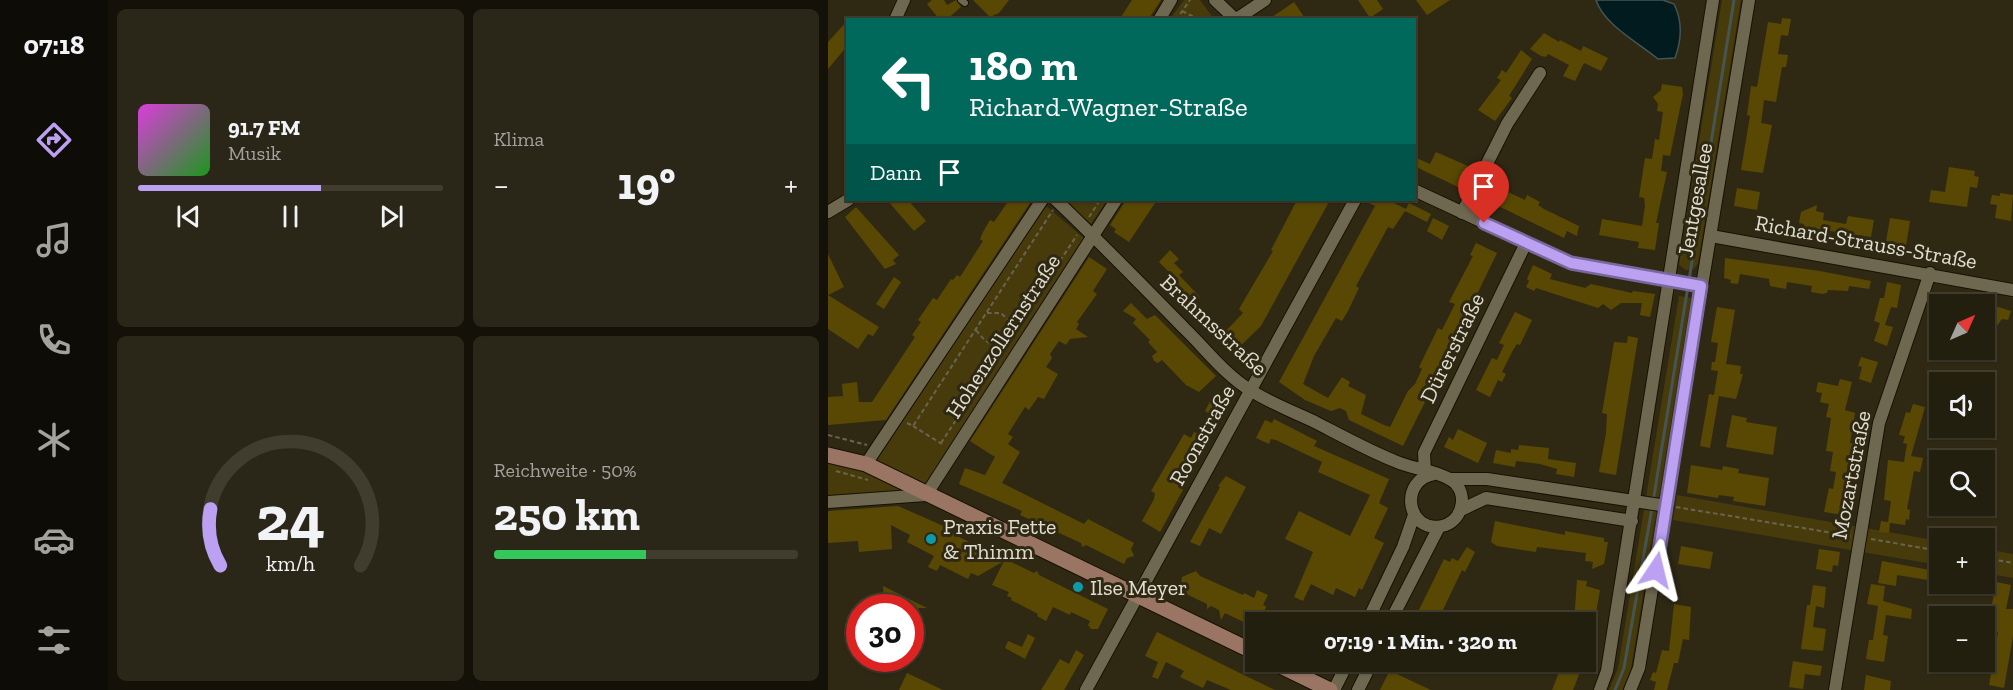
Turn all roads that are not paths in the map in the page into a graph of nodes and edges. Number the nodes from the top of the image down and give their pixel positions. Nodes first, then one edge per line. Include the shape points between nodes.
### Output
1 (904, 0) edge
2 (1172, 0) edge
3 (1215, 0) edge
4 (1265, 0) edge
5 (1713, 0) edge
6 (1749, 0) edge
7 (896, 18) edge
8 (1160, 18) edge
9 (1235, 18) edge
10 (1238, 18) edge
11 (1540, 73) dead end
12 (1416, 191) edge
13 (846, 201) edge
14 (1041, 201) edge
15 (1057, 201) edge
16 (1115, 201) edge
17 (1354, 201) edge
18 (828, 212) edge
19 (1462, 213) junction
20 (1093, 235) junction
21 (1711, 236) junction
22 (1526, 243) junction
23 (1930, 273) junction
24 (1668, 281) junction
25 (1701, 286) junction
26 (2013, 290) edge
27 (1250, 390) junction
28 (828, 455) edge
29 (866, 464) junction
30 (1430, 473) junction
31 (1452, 479) junction
32 (926, 495) junction
33 (1635, 500) junction
34 (828, 501) edge
35 (1667, 506) junction
36 (1461, 510) junction
37 (1414, 515) junction
38 (1632, 522) junction
39 (1440, 527) junction
40 (1138, 596) junction
41 (1372, 612) edge
42 (1395, 612) edge
43 (1245, 648) edge
44 (1293, 672) edge
45 (1342, 672) edge
46 (1367, 672) edge
47 (1086, 690) edge
48 (1332, 690) edge
49 (1358, 690) edge
50 (1600, 690) edge
51 (1630, 690) edge
52 (1835, 690) edge

1 - 7 street
2 - 8 street
3 - 9 street
4 - 10 street
5 - 24 street, Jentgesallee
6 - 21 street, Jentgesallee
11 - 19 street via 1507,124
12 - 19 street
13 - 18 street
14 - 29 street, Hohenzollernstraße
15 - 20 street, Brahmsstraße
16 - 20 street, Hohenzollernstraße
17 - 27 street, Roonstraße
19 - 22 street
20 - 27 street, Brahmsstraße
20 - 32 street, Hohenzollernstraße
21 - 23 street, Richard-Strauss-Straße
21 - 25 street, Jentgesallee
22 - 24 street via 1571,263
22 - 30 street, Dürerstraße via 1424,453
23 - 26 street, Richard-Strauss-Straße
23 - 52 street, Mozartstraße via 1879,423
24 - 25 street
24 - 33 street, Jentgesallee
25 - 35 street, Jentgesallee
27 - 30 street, Brahmsstraße via 1397,462
27 - 40 street, Roonstraße
28 - 29 street
29 - 32 street
30 - 31 street
30 - 37 street via 1413,488 1410,499
31 - 33 street
31 - 36 street via 1463,500
32 - 34 street
32 - 40 street
33 - 35 street
33 - 38 street, Jentgesallee
35 - 51 street, Jentgesallee via 1639,668
36 - 38 street via 1486,498
36 - 39 street via 1453,521
37 - 39 street via 1427,525
37 - 41 street
38 - 50 street, Jentgesallee via 1607,671
39 - 42 street
40 - 43 street
40 - 47 street, Roonstraße
44 - 48 street
45 - 48 street
46 - 49 street

